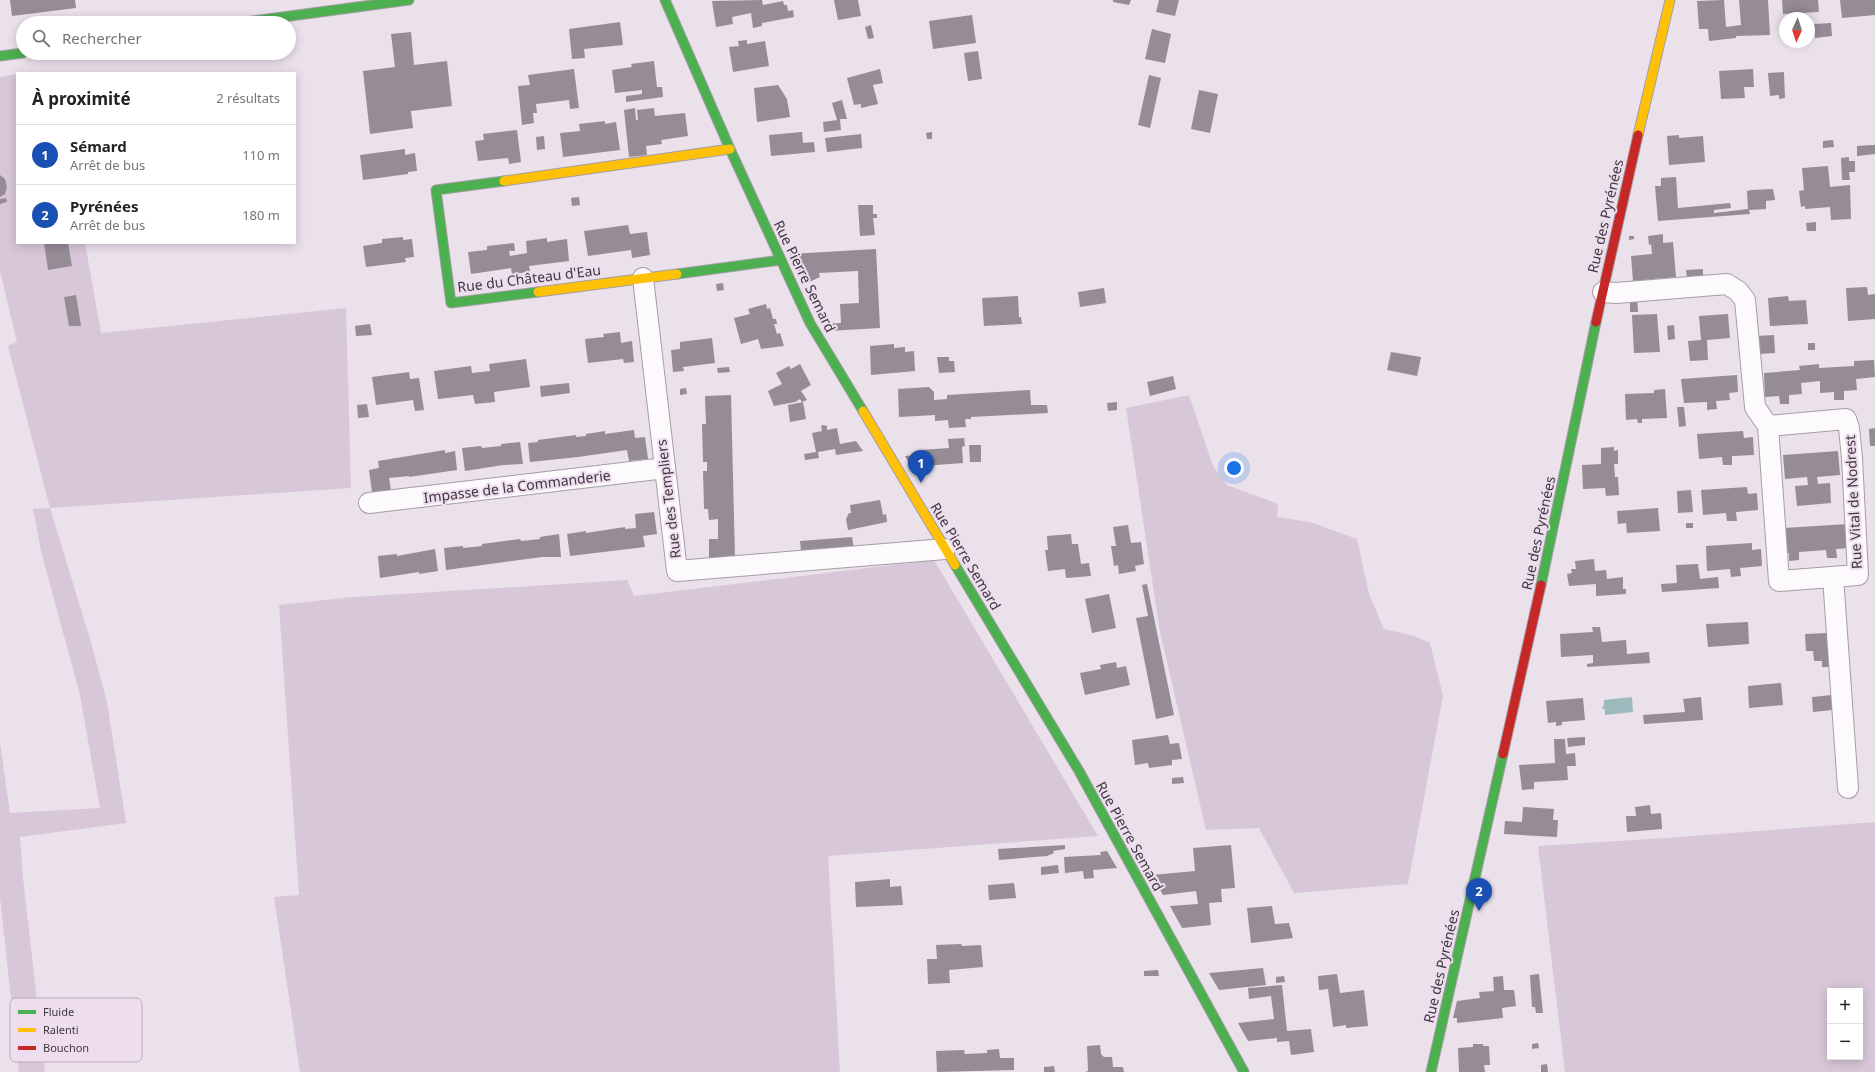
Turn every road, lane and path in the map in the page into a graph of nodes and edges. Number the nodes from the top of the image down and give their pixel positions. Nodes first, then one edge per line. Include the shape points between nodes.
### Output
1 (409, 0) edge
2 (665, 0) edge
3 (1670, 0) edge
4 (290, 16) edge
5 (16, 54) edge
6 (0, 56) edge
7 (730, 149) junction
8 (781, 260) junction
9 (643, 278) junction
10 (1603, 292) junction
11 (1768, 426) junction
12 (665, 468) junction
13 (369, 503) dead end
14 (945, 549) junction
15 (1833, 577) junction
16 (1848, 788) dead end
17 (1244, 1072) edge
18 (1431, 1072) edge

1 - 4 street
2 - 7 street, Rue Pierre Semard
3 - 10 street, Rue des Pyrénées
5 - 6 street
7 - 8 street, Rue Pierre Semard
7 - 9 street, Rue du Château d'Eau via 436,190 451,302
8 - 9 street, Rue du Château d'Eau
8 - 14 street, Rue Pierre Semard via 810,323
9 - 12 street, Rue des Templiers
10 - 11 street, Rue Vital de Nodrest via 1727,284 1738,291 1745,300 1755,407
10 - 18 street, Rue des Pyrénées via 1535,615
11 - 15 street, Rue Vital de Nodrest via 1780,581
11 - 15 street, Rue Vital de Nodrest via 1846,419 1852,458 1858,575
12 - 13 street, Impasse de la Commanderie
12 - 14 street, Rue des Templiers via 677,571
14 - 17 street, Rue Pierre Semard via 1078,771
15 - 16 street

